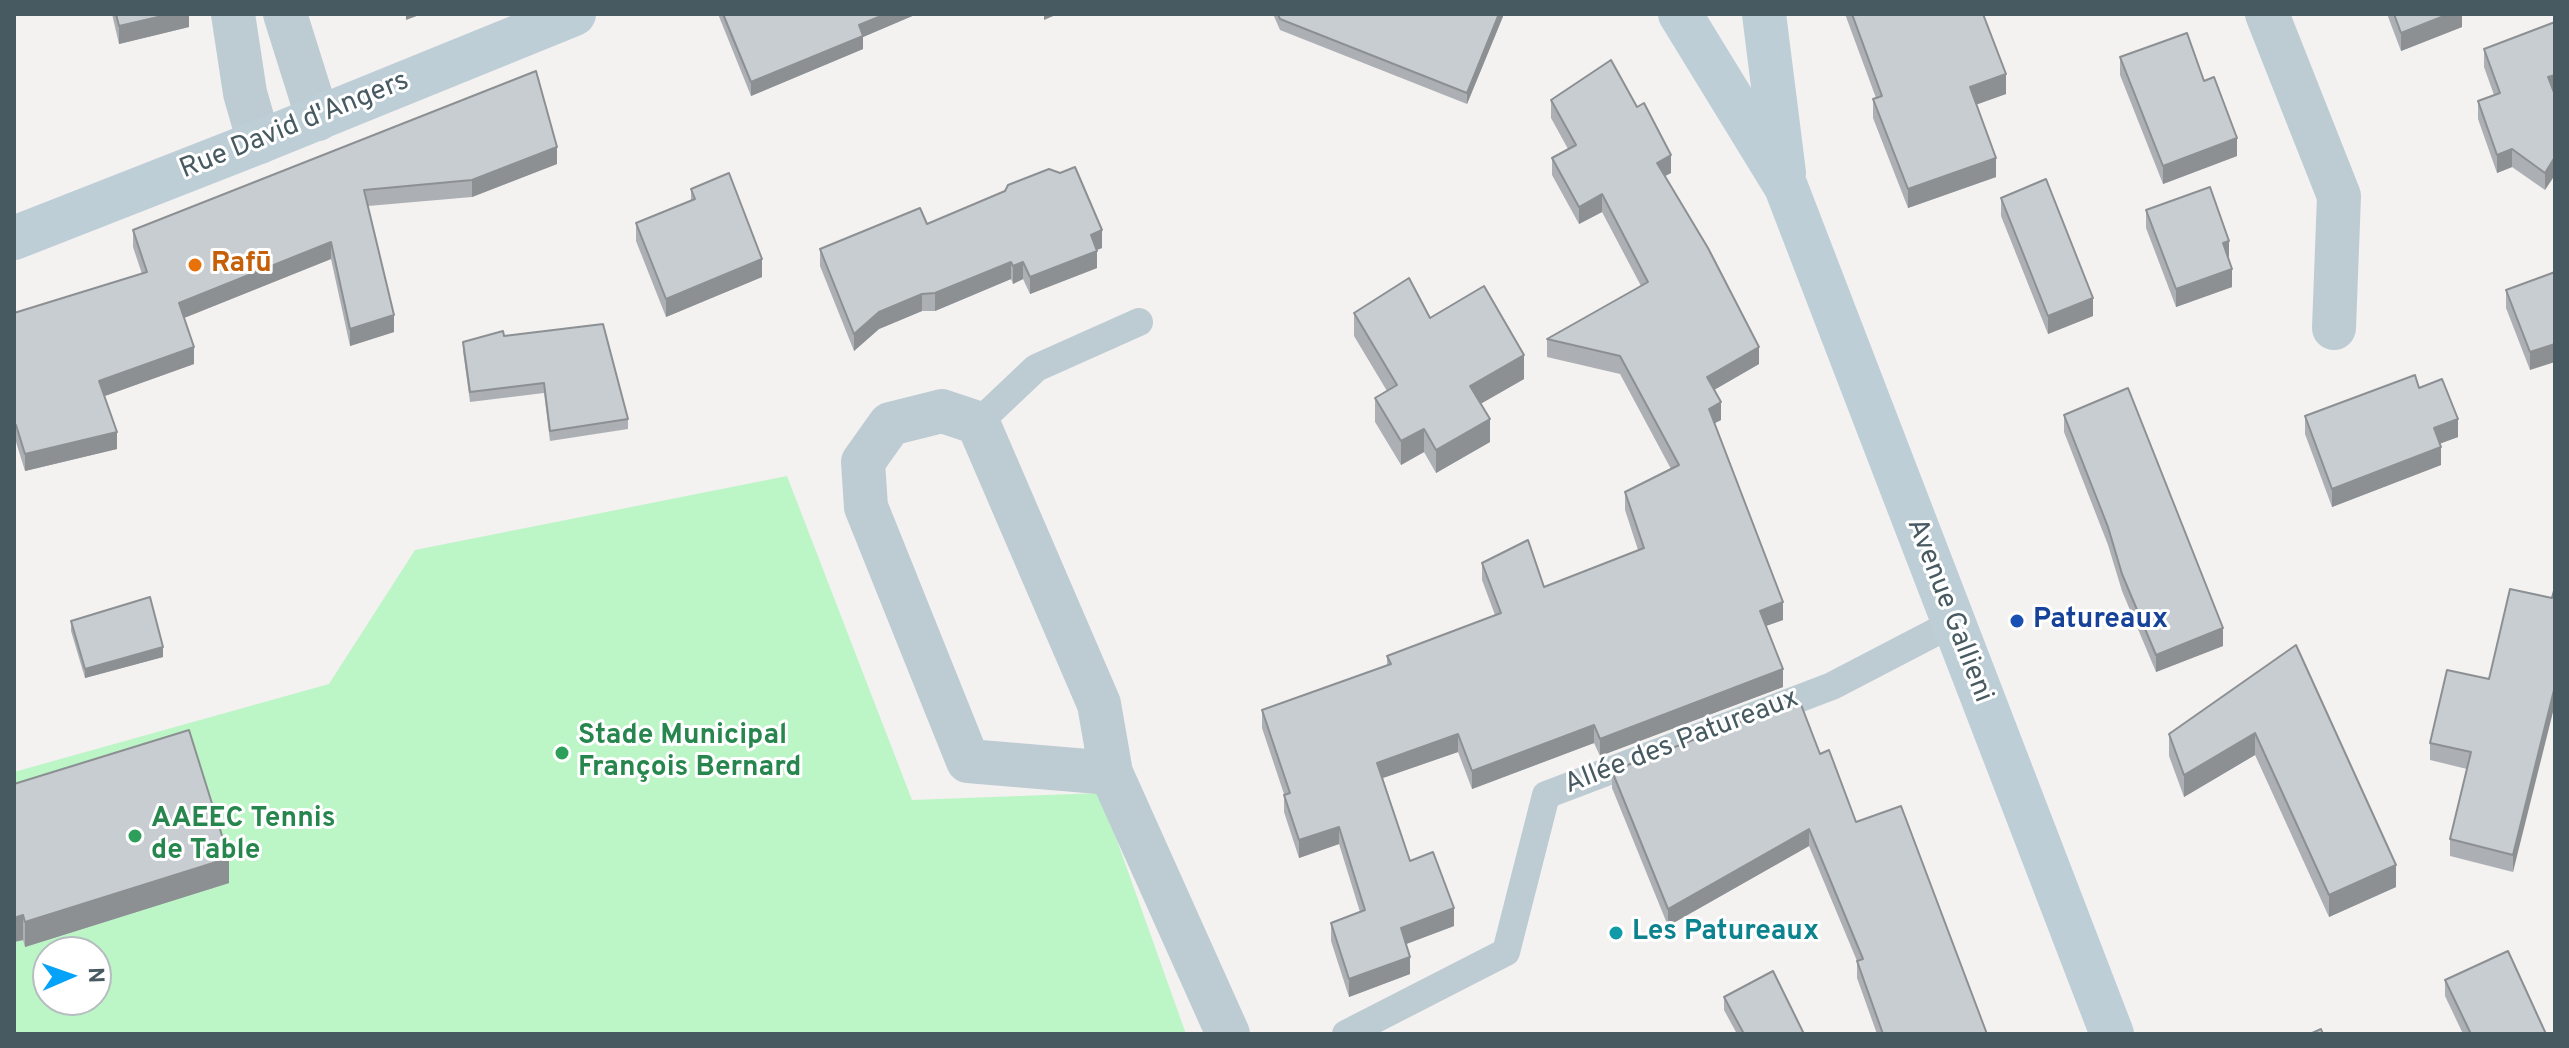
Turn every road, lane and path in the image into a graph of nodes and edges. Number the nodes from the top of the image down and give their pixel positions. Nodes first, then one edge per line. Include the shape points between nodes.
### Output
1 (233, 14) edge
2 (285, 14) edge
3 (574, 14) edge
4 (1680, 14) edge
5 (1764, 14) edge
6 (2267, 14) edge
7 (318, 119) junction
8 (259, 142) junction
9 (1786, 187) junction
10 (14, 238) edge
11 (1139, 322) dead end
12 (2334, 328) dead end
13 (978, 423) junction
14 (1953, 623) junction
15 (1111, 773) junction
16 (1228, 1034) edge
17 (1346, 1034) edge
18 (2112, 1034) edge

1 - 8 street
2 - 7 street
3 - 7 main road, Rue David d'Angers
4 - 9 main road, Avenue Gallieni
5 - 9 main road, Avenue Gallieni
6 - 12 street via 2339,196
7 - 8 main road, Rue David d'Angers
8 - 10 main road, Rue David d'Angers
9 - 14 main road, Avenue Gallieni
11 - 13 lane via 1036,368
13 - 15 street via 1099,704
13 - 15 street via 942,411 890,424 863,462 866,507 968,761
14 - 17 lane, Allée des Patureaux via 1832,686 1546,795 1506,952
14 - 18 main road, Avenue Gallieni
15 - 16 street

